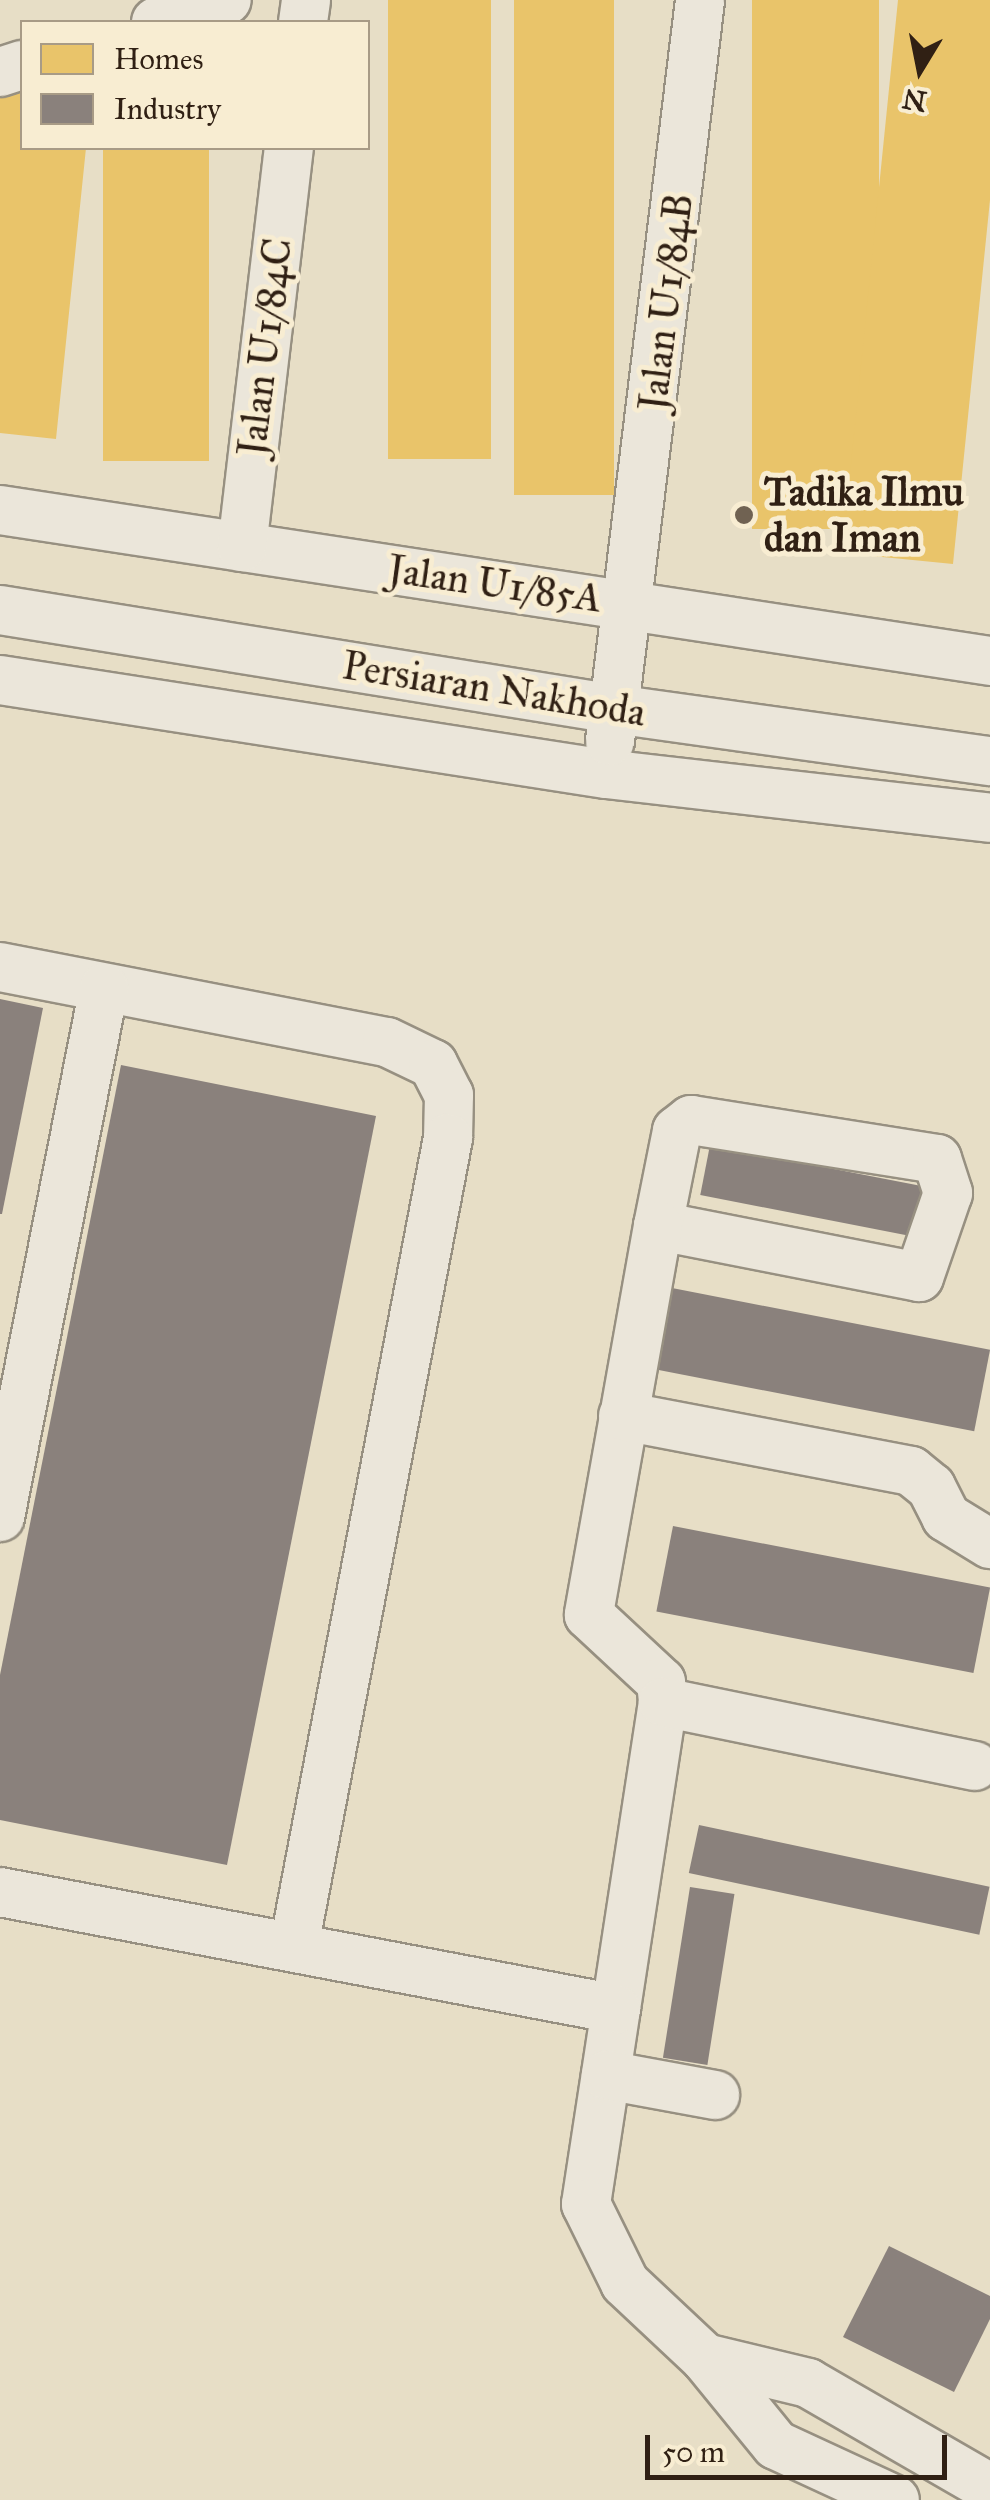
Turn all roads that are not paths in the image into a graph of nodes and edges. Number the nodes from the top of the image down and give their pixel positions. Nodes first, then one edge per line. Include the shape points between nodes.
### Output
1 (227, 0) edge
2 (700, 0) edge
3 (162, 20) edge
4 (288, 150) edge
5 (0, 510) edge
6 (242, 547) junction
7 (626, 602) junction
8 (0, 610) edge
9 (990, 661) edge
10 (0, 680) edge
11 (614, 710) junction
12 (990, 761) edge
13 (606, 774) junction
14 (990, 818) edge
15 (0, 967) edge
16 (104, 988) junction
17 (658, 1226) junction
18 (624, 1416) junction
19 (9, 1425) edge
20 (0, 1516) edge
21 (990, 1544) edge
22 (664, 1702) junction
23 (974, 1766) dead end
24 (0, 1892) edge
25 (294, 1946) junction
26 (616, 2009) junction
27 (606, 2076) junction
28 (715, 2095) dead end
29 (705, 2358) junction
30 (990, 2488) edge
31 (895, 2500) edge

1 - 3 street
2 - 7 street, Jalan U1/84B
4 - 6 street, Jalan U1/84C
5 - 6 street, Jalan U1/85A
6 - 7 street, Jalan U1/85A
7 - 9 street, Jalan U1/85A
7 - 11 street, Jalan U1/84B
8 - 11 street, Persiaran Nakhoda
10 - 13 street, Persiaran Nakhoda
11 - 12 street, Persiaran Nakhoda
11 - 13 street, Jalan U1/84B
13 - 14 street, Persiaran Nakhoda
15 - 16 street
16 - 19 street
16 - 25 street via 401,1047 433,1064 448,1095 448,1138
17 - 17 street via 677,1131 691,1120 937,1159 948,1193 920,1276
17 - 18 street
18 - 21 street via 910,1471 931,1487 946,1517 973,1540
18 - 22 street via 589,1615 661,1682
19 - 20 street
22 - 23 street
22 - 26 street
24 - 25 street
25 - 26 street
26 - 27 street
27 - 28 street
27 - 29 street via 586,2204 625,2282
29 - 30 street via 808,2383
29 - 31 street via 776,2445

